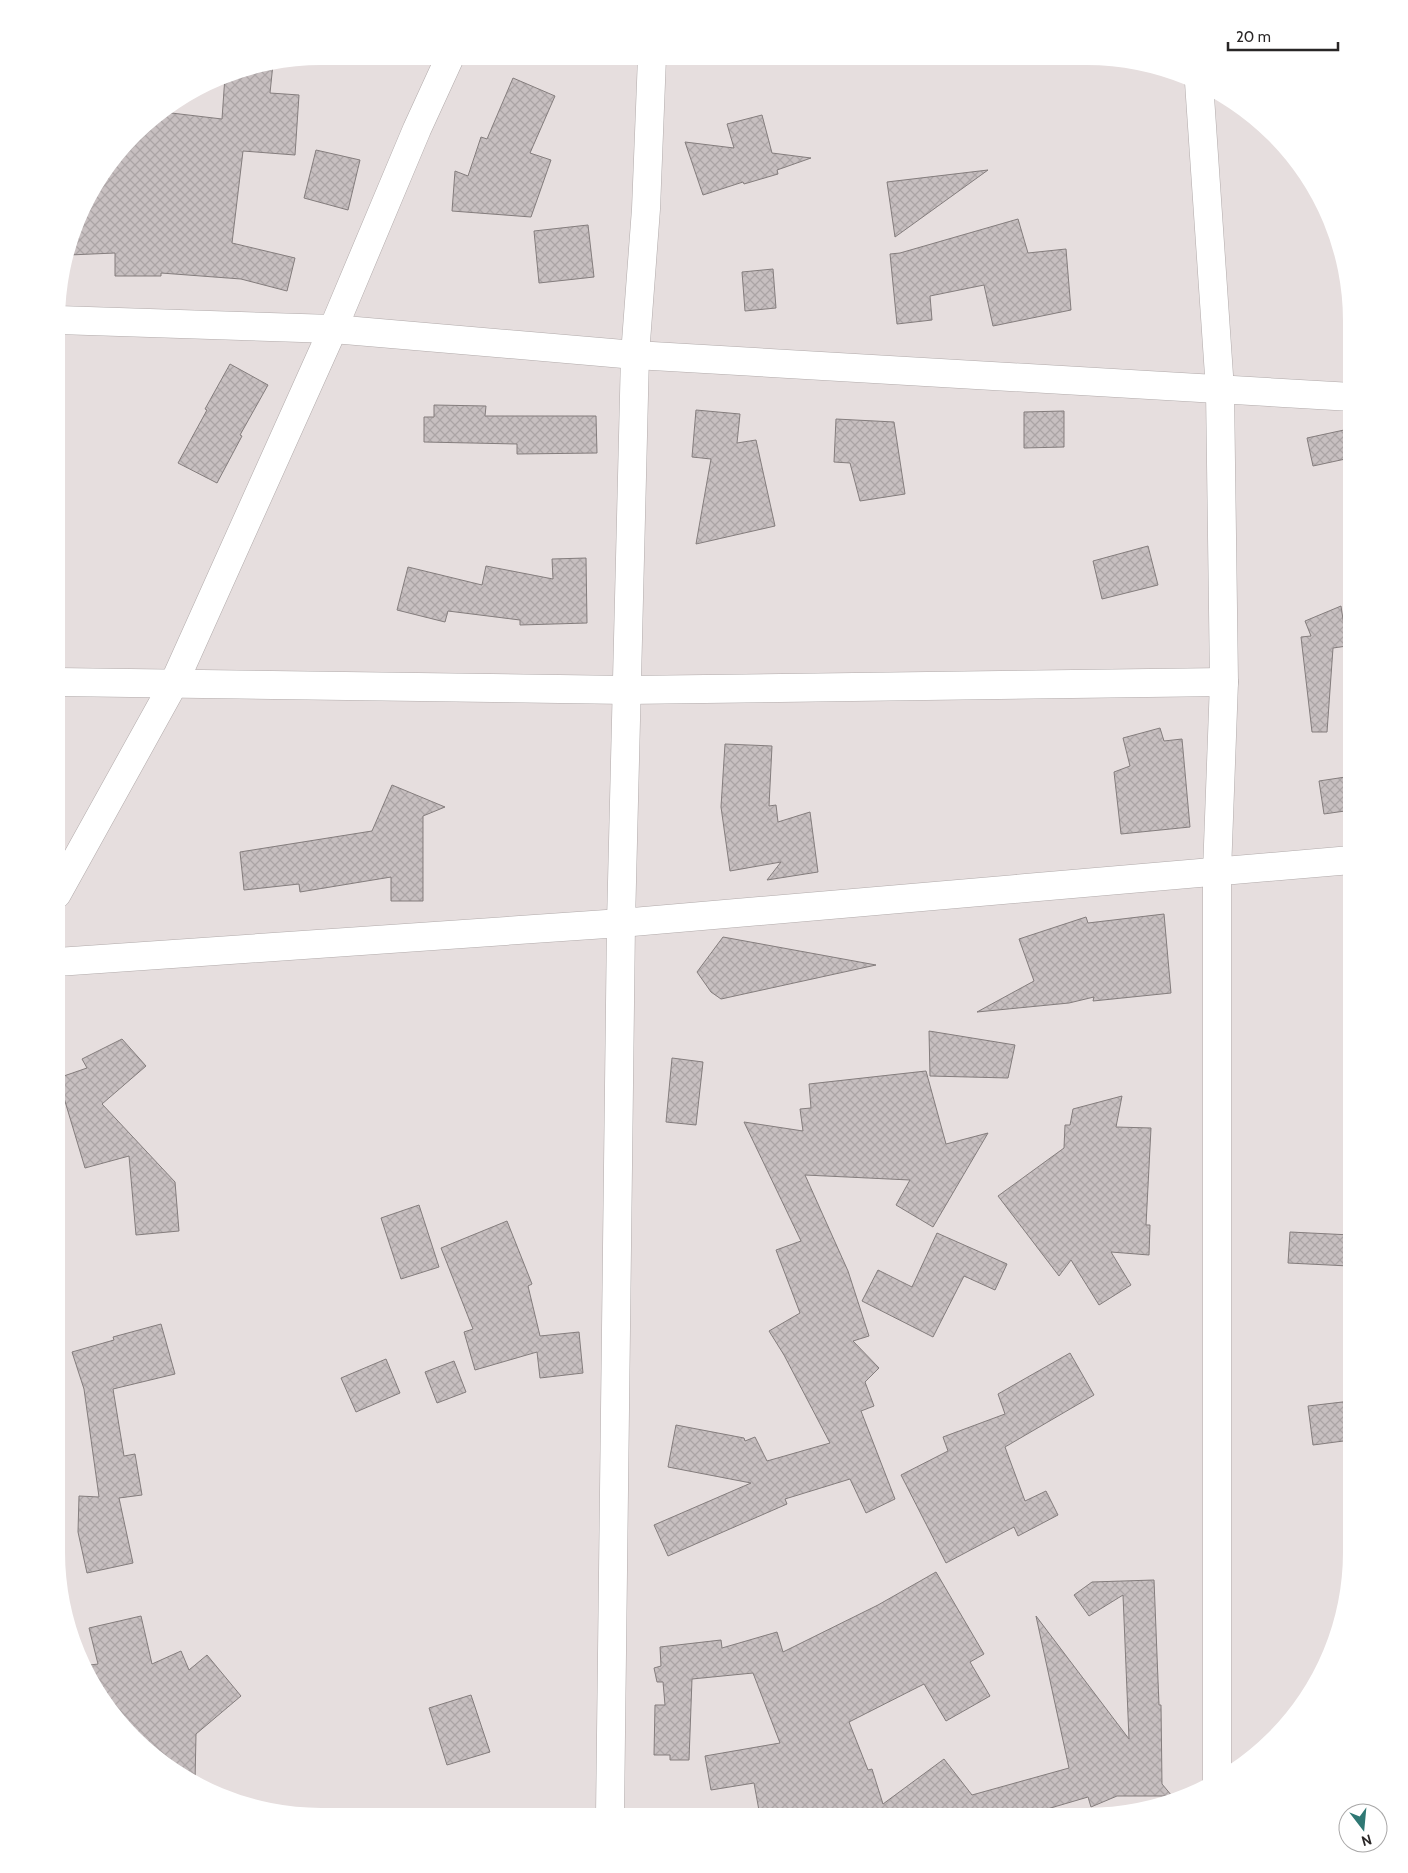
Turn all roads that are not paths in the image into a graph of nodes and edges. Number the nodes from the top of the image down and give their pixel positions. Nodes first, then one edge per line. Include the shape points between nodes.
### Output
1 (446, 65) edge
2 (652, 65) edge
3 (1200, 91) edge
4 (65, 320) edge
5 (333, 329) junction
6 (635, 355) junction
7 (1220, 390) junction
8 (1343, 397) edge
9 (65, 682) edge
10 (1224, 682) junction
11 (174, 683) junction
12 (627, 690) junction
13 (1343, 861) edge
14 (1217, 872) junction
15 (65, 881) edge
16 (621, 923) junction
17 (65, 961) edge
18 (1218, 1772) edge
19 (610, 1808) edge

1 - 5 street
2 - 6 street via 646,209
3 - 7 street
4 - 5 street
5 - 6 street
5 - 11 street
6 - 7 street
6 - 12 street
7 - 8 street
7 - 10 street
9 - 11 street
10 - 12 street
10 - 14 street
11 - 12 street
11 - 15 street
12 - 16 street
13 - 14 street
14 - 16 street
14 - 18 street
16 - 17 street
16 - 19 street

